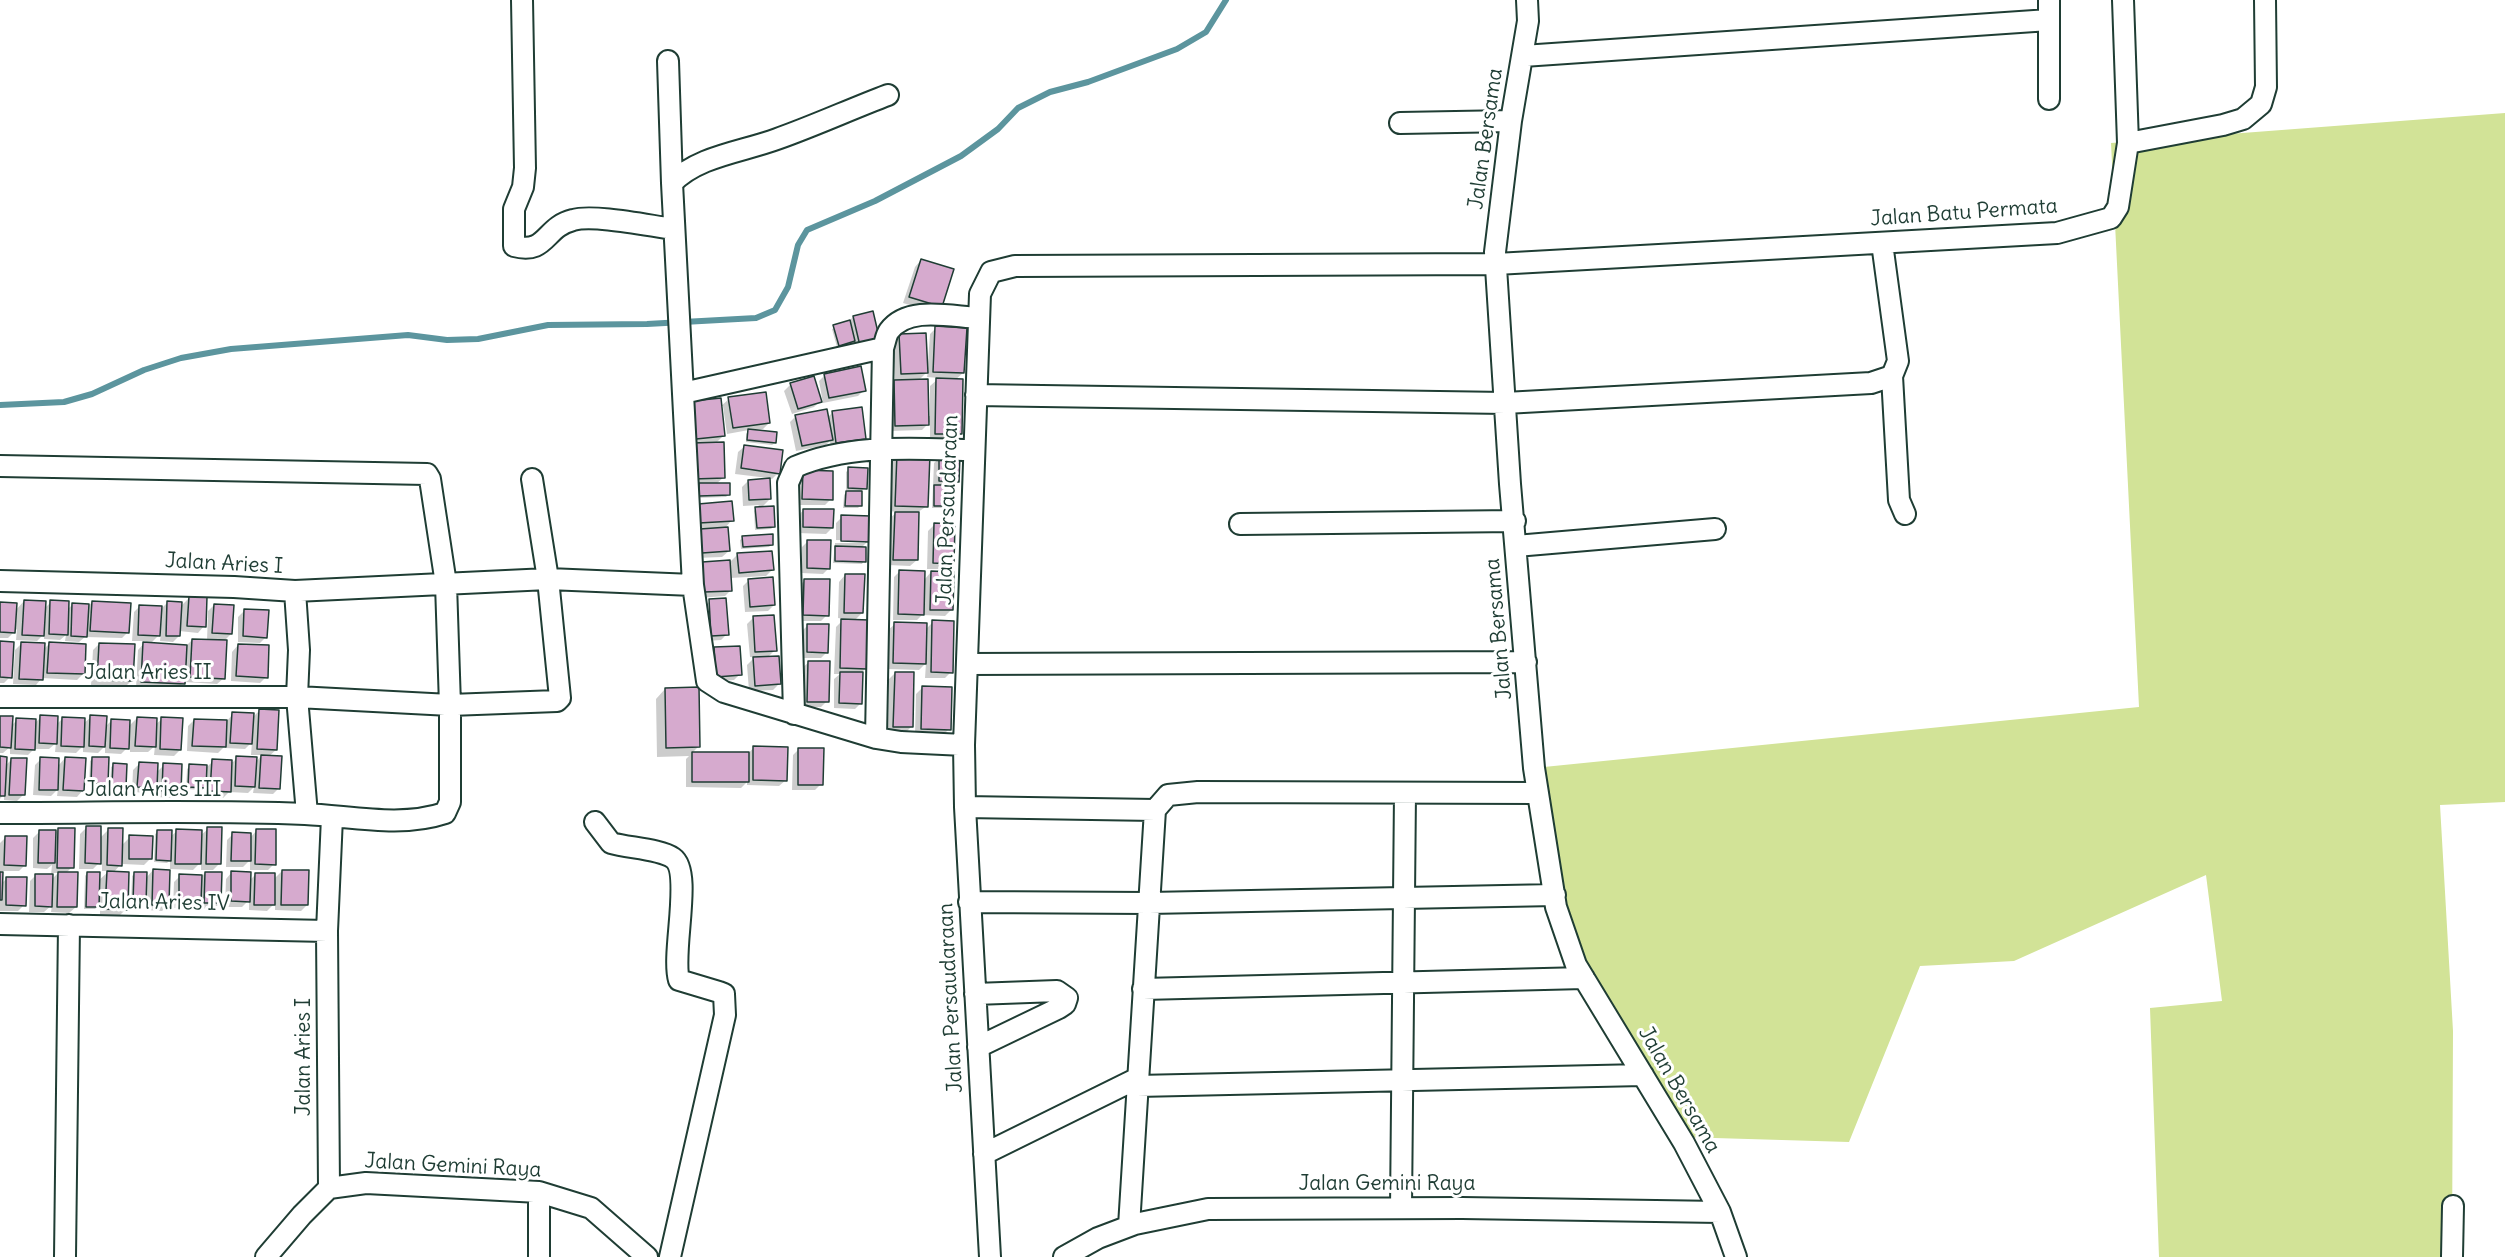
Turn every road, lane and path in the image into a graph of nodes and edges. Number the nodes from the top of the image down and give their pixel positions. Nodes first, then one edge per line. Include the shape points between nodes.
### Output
1 (522, 0) edge
2 (1527, 0) edge
3 (2049, 0) edge
4 (2122, 0) edge
5 (2265, 0) edge
6 (2049, 20) junction
7 (1523, 56) junction
8 (669, 61) dead end
9 (888, 95) dead end
10 (2049, 99) dead end
11 (1511, 121) junction
12 (1400, 123) dead end
13 (2128, 143) junction
14 (672, 183) junction
15 (674, 229) junction
16 (1882, 243) junction
17 (1496, 264) junction
18 (979, 318) junction
19 (884, 348) junction
20 (1892, 376) junction
21 (683, 393) junction
22 (976, 395) junction
23 (1505, 402) junction
24 (882, 448) junction
25 (974, 450) junction
26 (0, 466) edge
27 (532, 479) dead end
28 (1905, 514) dead end
29 (1515, 521) junction
30 (1240, 524) dead end
31 (1715, 529) dead end
32 (1516, 546) junction
33 (548, 579) junction
34 (0, 580) edge
35 (446, 584) junction
36 (693, 585) junction
37 (295, 591) junction
38 (1526, 662) junction
39 (967, 664) junction
40 (0, 697) edge
41 (297, 698) junction
42 (450, 705) junction
43 (794, 714) junction
44 (876, 738) junction
45 (964, 745) junction
46 (1405, 793) junction
47 (1538, 794) junction
48 (965, 807) junction
49 (1155, 810) junction
50 (0, 813) edge
51 (307, 814) junction
52 (332, 817) junction
53 (595, 822) dead end
54 (1555, 896) junction
55 (1404, 898) junction
56 (969, 902) junction
57 (1149, 903) junction
58 (0, 924) edge
59 (69, 926) junction
60 (327, 931) junction
61 (1584, 978) junction
62 (1403, 982) junction
63 (1143, 989) junction
64 (975, 994) junction
65 (978, 1047) junction
66 (1643, 1075) junction
67 (1402, 1081) junction
68 (1138, 1082) junction
69 (984, 1154) junction
70 (329, 1188) junction
71 (539, 1192) junction
72 (2453, 1206) dead end
73 (1401, 1208) junction
74 (1720, 1212) junction
75 (1129, 1227) junction
76 (65, 1257) edge
77 (266, 1257) edge
78 (539, 1257) edge
79 (647, 1257) edge
80 (670, 1257) edge
81 (990, 1257) edge
82 (1064, 1257) edge
83 (1736, 1257) edge
84 (2451, 1257) edge

1 - 15 street via 525,168 523,187 514,208 514,246 536,247 552,230 573,220
2 - 7 street, Jalan Bersama
3 - 6 street
4 - 13 street
5 - 13 street via 2266,87 2261,105 2243,119 2223,125
6 - 7 street
6 - 10 street
7 - 11 street, Jalan Bersama
8 - 14 street
9 - 14 street via 777,139 696,165
11 - 12 street
11 - 17 street, Jalan Bersama
13 - 16 street, Jalan Batu Permata via 2118,207 2111,218 2057,233
14 - 15 street
15 - 21 street
16 - 17 street, Jalan Batu Permata
16 - 20 street via 1898,361
17 - 18 street, Jalan Persaudaraan via 1016,266 991,272 980,294
17 - 23 street, Jalan Bersama
18 - 19 street via 917,315 903,319 889,331
18 - 22 street, Jalan Persaudaraan
19 - 21 street
19 - 24 street
20 - 23 street via 1871,383
20 - 28 street via 1899,500
21 - 36 street
22 - 23 street
22 - 25 street, Jalan Persaudaraan
23 - 29 street, Jalan Bersama
24 - 25 street
24 - 43 street via 814,459 795,467 788,483
24 - 44 street
25 - 39 street, Jalan Persaudaraan
26 - 35 street via 425,473 430,479
27 - 33 street
29 - 30 street
29 - 32 street, Jalan Bersama
31 - 32 street
32 - 38 street, Jalan Bersama
33 - 35 street
33 - 36 street
33 - 42 street, Jalan Aries II via 560,699
34 - 37 street, Jalan Aries I
35 - 37 street
35 - 42 street
36 - 43 street via 707,681 724,692
37 - 41 street, Jalan Aries I
38 - 39 street
38 - 47 street, Jalan Bersama
39 - 45 street, Jalan Persaudaraan
40 - 41 street, Jalan Aries II
41 - 42 street, Jalan Aries II
41 - 51 street, Jalan Aries I
42 - 52 street, Jalan Aries III via 450,802 445,813 428,819
43 - 44 street
44 - 45 street
45 - 48 street, Jalan Persaudaraan
46 - 47 street
46 - 49 street via 1173,794 1163,798
46 - 55 street
47 - 54 street, Jalan Bersama
48 - 49 street
48 - 56 street, Jalan Persaudaraan
49 - 57 street
50 - 51 street, Jalan Aries III
51 - 52 street, Jalan Aries III
52 - 60 street, Jalan Aries I
53 - 80 street via 611,843 675,859 682,885 675,963 679,980 724,994 726,1000
54 - 55 street
54 - 61 street, Jalan Bersama via 1576,965
55 - 57 street
55 - 62 street
56 - 57 street
56 - 64 street, Jalan Persaudaraan
57 - 63 street
58 - 59 street, Jalan Aries IV
59 - 60 street, Jalan Aries IV
59 - 76 street
60 - 70 street, Jalan Aries I
61 - 62 street
61 - 66 street, Jalan Bersama
62 - 63 street
62 - 67 street
63 - 68 street
64 - 65 street, Jalan Persaudaraan
64 - 65 street via 1057,992 1067,998 1059,1008
65 - 69 street, Jalan Persaudaraan
66 - 67 street
66 - 74 street, Jalan Bersama
67 - 68 street
67 - 73 street
68 - 69 street
68 - 75 street
69 - 81 street, Jalan Persaudaraan
70 - 71 street, Jalan Gemini Raya via 366,1183
70 - 77 street
71 - 78 street
71 - 79 street, Jalan Gemini Raya via 591,1208
72 - 84 street
73 - 74 street, Jalan Gemini Raya
73 - 75 street, Jalan Gemini Raya via 1208,1209
74 - 83 street, Jalan Bersama
75 - 82 street, Jalan Gemini Raya via 1098,1238

